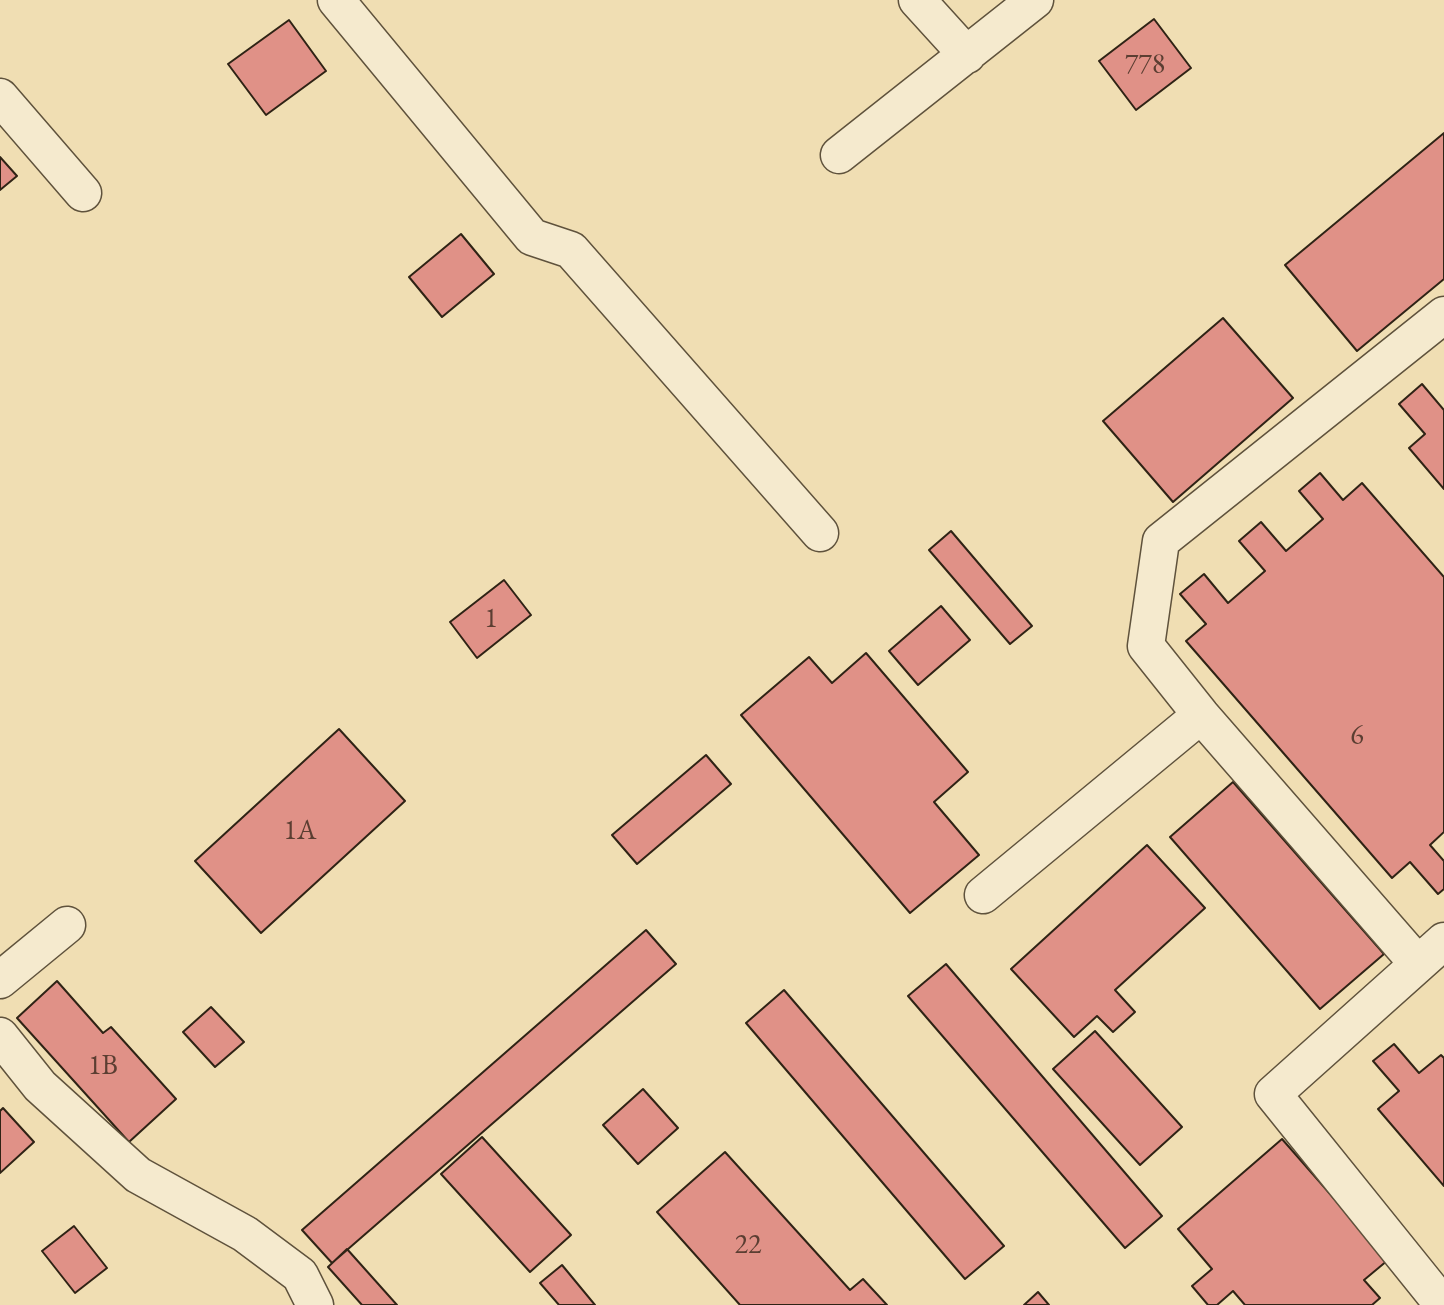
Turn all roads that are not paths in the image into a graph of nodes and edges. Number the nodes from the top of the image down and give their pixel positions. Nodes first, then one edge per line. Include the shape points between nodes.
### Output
1 (336, 0) edge
2 (917, 0) edge
3 (1035, 0) edge
4 (967, 55) junction
5 (0, 97) edge
6 (839, 155) dead end
7 (83, 193) dead end
8 (1444, 315) edge
9 (820, 533) dead end
10 (1201, 715) junction
11 (983, 895) dead end
12 (67, 925) dead end
13 (1431, 952) edge
14 (0, 980) edge
15 (0, 1036) edge
16 (315, 1305) edge
17 (1443, 1305) edge

1 - 9 street via 532,237 571,250
2 - 4 street
3 - 4 street
4 - 6 street
5 - 7 street
8 - 10 street via 1161,541 1146,646
10 - 11 street
10 - 13 street
12 - 14 street
13 - 17 street via 1273,1094
15 - 16 street via 40,1086 138,1175 256,1242 300,1275

